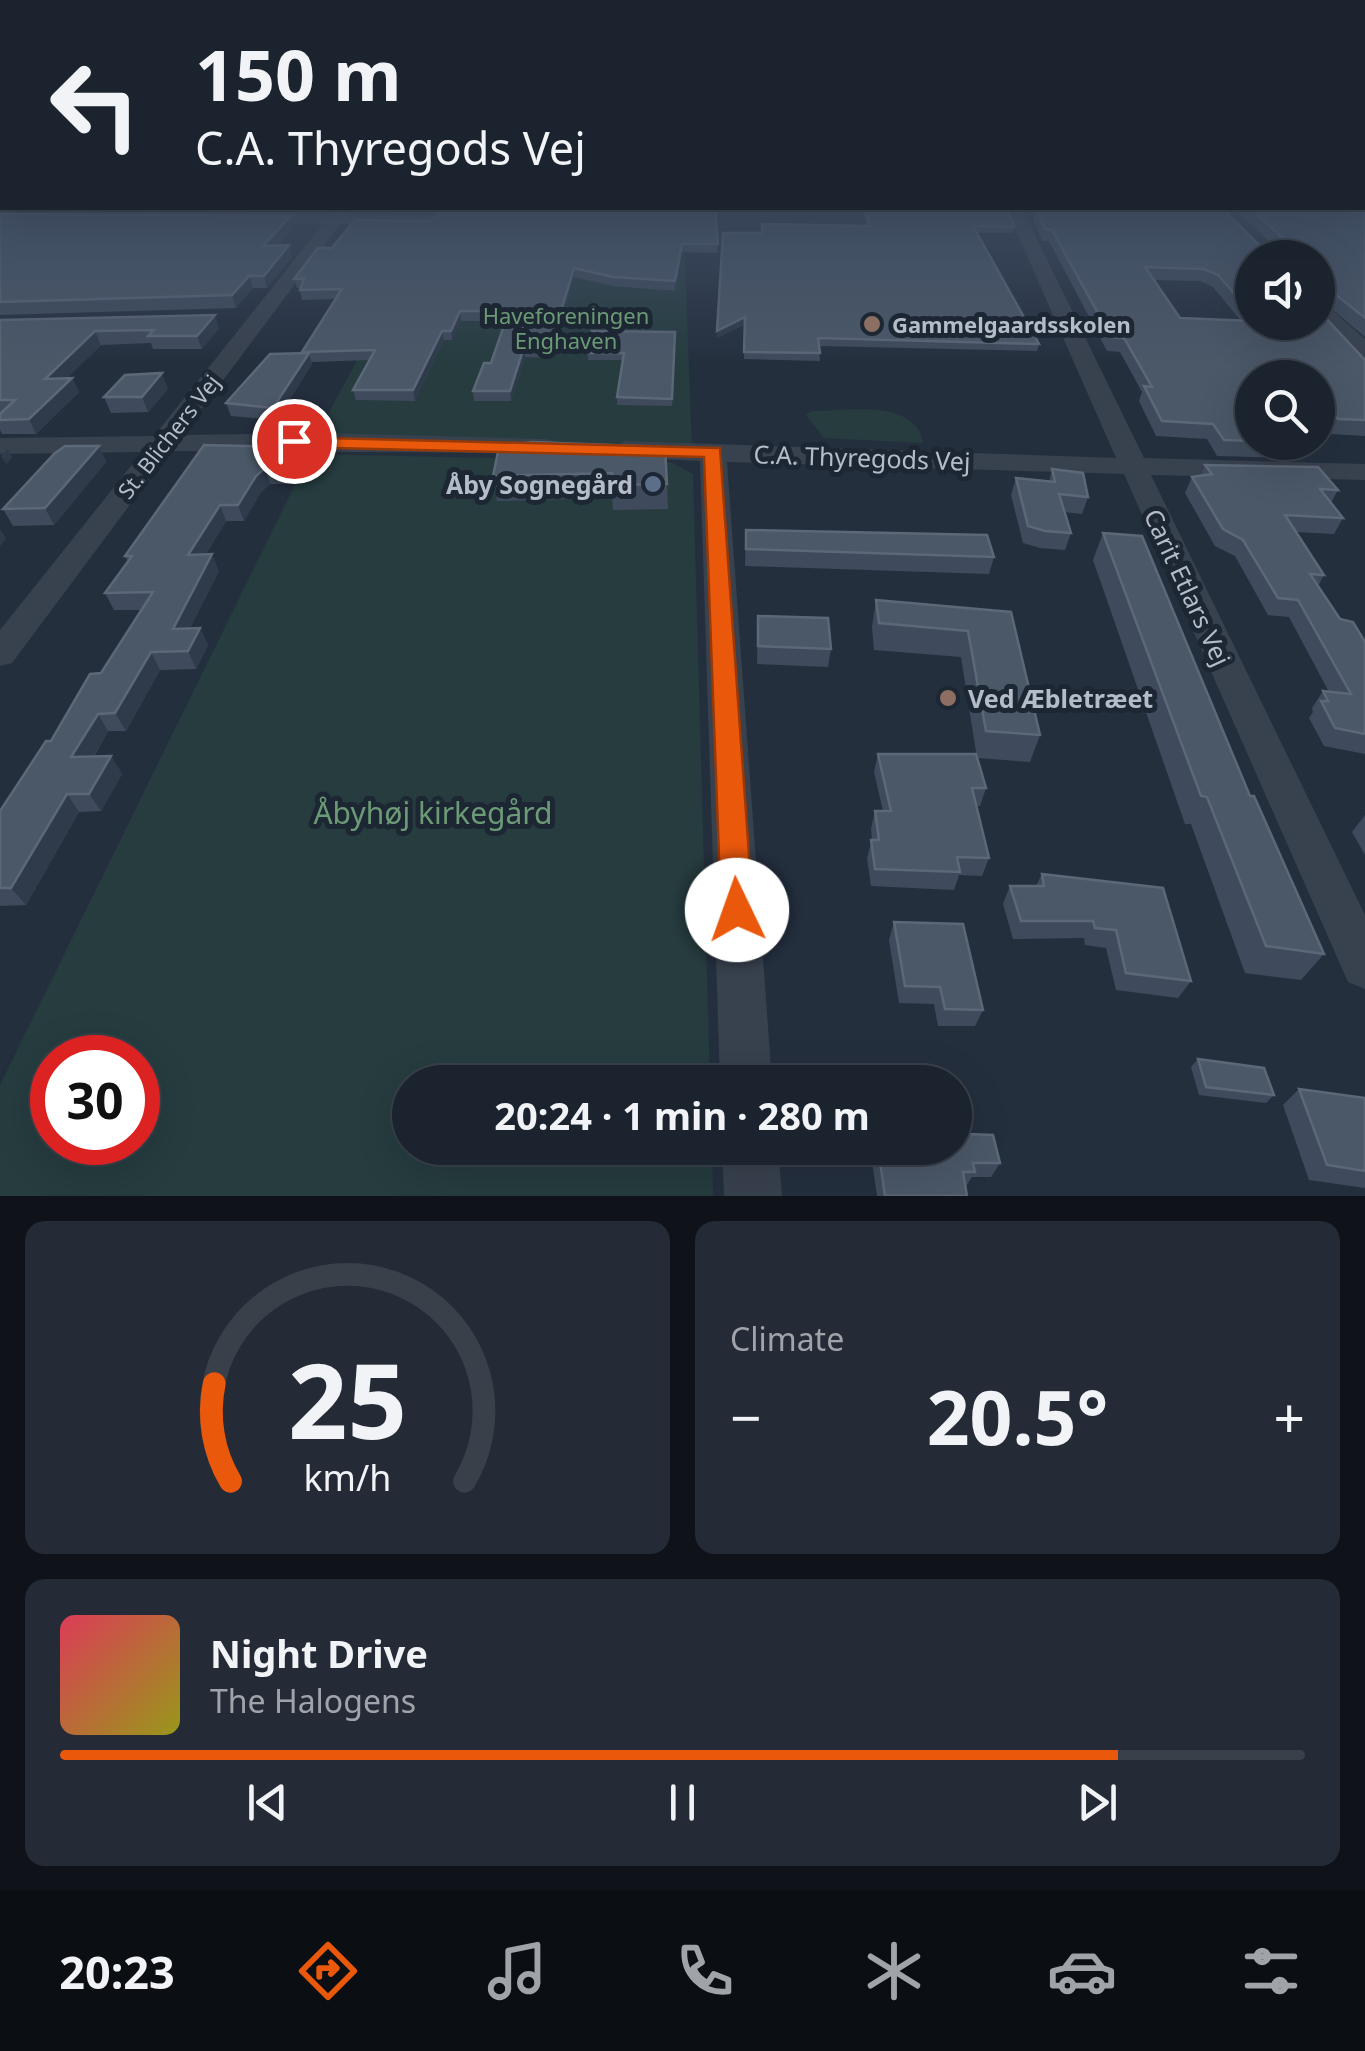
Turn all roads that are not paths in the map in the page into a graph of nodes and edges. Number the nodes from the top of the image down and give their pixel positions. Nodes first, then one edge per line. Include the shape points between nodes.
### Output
1 (310, 252) edge
2 (1034, 252) edge
3 (260, 317) junction
4 (223, 318) dead end
5 (1335, 321) edge
6 (1365, 351) edge
7 (164, 441) junction
8 (0, 446) edge
9 (713, 452) junction
10 (1132, 466) junction
11 (1365, 472) edge
12 (0, 654) edge
13 (1365, 966) edge
14 (746, 1065) edge
15 (751, 1165) edge
16 (752, 1196) edge

1 - 3 street, St. Blichers Vej
2 - 10 street, Carit Etlars Vej
3 - 4 street
3 - 7 street, St. Blichers Vej
5 - 6 street
7 - 8 street, C.A. Thyregods Vej
7 - 9 street, C.A. Thyregods Vej
7 - 12 street, St. Blichers Vej
9 - 10 street, C.A. Thyregods Vej
9 - 14 street via 735,533
10 - 11 street, C.A. Thyregods Vej
10 - 13 street, Carit Etlars Vej
15 - 16 street

